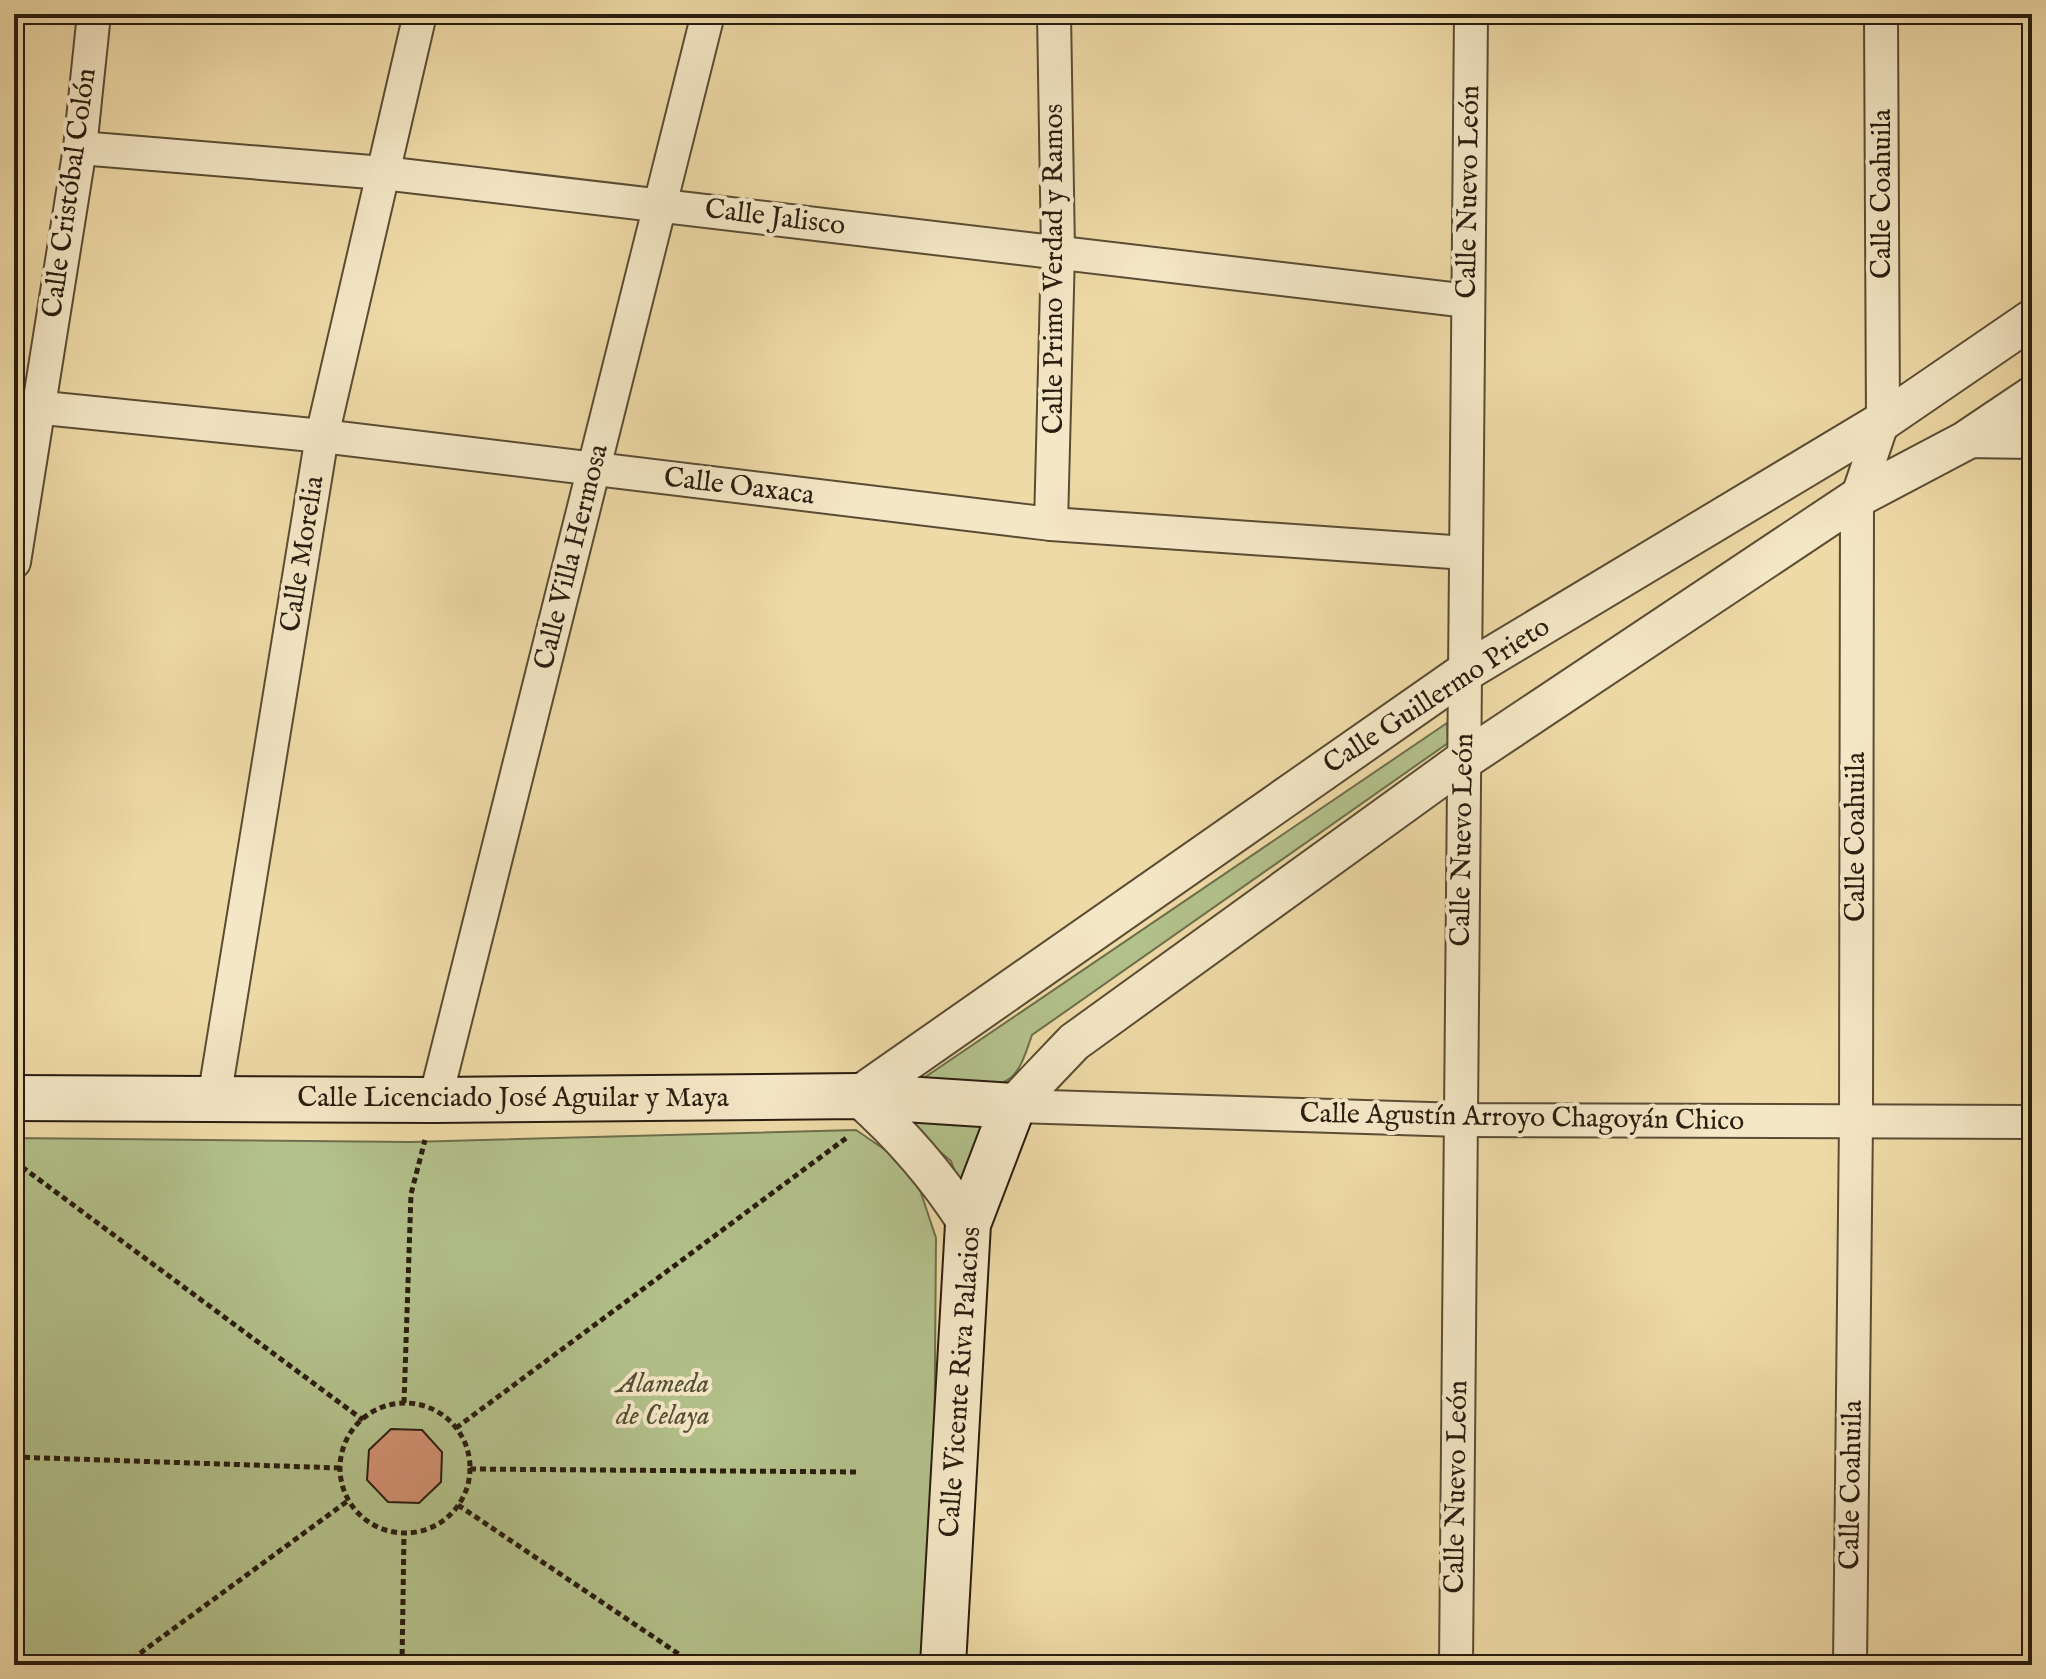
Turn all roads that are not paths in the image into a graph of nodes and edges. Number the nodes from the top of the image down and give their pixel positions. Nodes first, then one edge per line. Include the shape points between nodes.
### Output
1 (94, 14) edge
2 (420, 14) edge
3 (708, 14) edge
4 (1054, 14) edge
5 (1471, 14) edge
6 (1881, 14) edge
7 (80, 148) junction
8 (383, 173) junction
9 (662, 204) junction
10 (1058, 251) junction
11 (1468, 301) junction
12 (2032, 319) edge
13 (2032, 396) edge
14 (26, 406) edge
15 (1883, 421) junction
16 (322, 436) junction
17 (1965, 441) junction
18 (2032, 442) edge
19 (593, 470) junction
20 (1857, 498) junction
21 (1051, 524) junction
22 (1466, 553) junction
23 (14, 562) edge
24 (1465, 672) junction
25 (1464, 760) junction
26 (858, 1096) junction
27 (14, 1098) edge
28 (214, 1099) junction
29 (435, 1100) junction
30 (1013, 1106) junction
31 (1461, 1120) junction
32 (1856, 1121) junction
33 (2032, 1122) edge
34 (968, 1224) junction
35 (943, 1665) edge
36 (1456, 1665) edge
37 (1850, 1665) edge

1 - 7 street, Calle Cristóbal Colón
2 - 8 street, Calle Morelia
3 - 9 street, Calle Villa Hermosa
4 - 10 street, Calle Primo Verdad y Ramos
5 - 11 street, Calle Nuevo León
6 - 15 street, Calle Coahuila
7 - 8 street, Calle Jalisco
7 - 14 street, Calle Cristóbal Colón
8 - 9 street, Calle Jalisco
8 - 16 street, Calle Morelia
9 - 10 street, Calle Jalisco
9 - 19 street, Calle Villa Hermosa
10 - 11 street, Calle Jalisco
10 - 21 street, Calle Primo Verdad y Ramos
11 - 22 street, Calle Nuevo León
12 - 15 street, Calle Guillermo Prieto
13 - 17 street
14 - 16 street, Calle Oaxaca
14 - 23 street, Calle Cristóbal Colón
15 - 20 street, Calle Coahuila
15 - 24 street, Calle Guillermo Prieto
16 - 19 street, Calle Oaxaca
16 - 28 street, Calle Morelia
17 - 18 street
17 - 20 street
19 - 21 street, Calle Oaxaca
19 - 29 street, Calle Villa Hermosa
20 - 25 street
20 - 32 street, Calle Coahuila
21 - 22 street, Calle Oaxaca
22 - 24 street, Calle Nuevo León
24 - 25 street, Calle Nuevo León
24 - 26 street, Calle Guillermo Prieto
25 - 30 street via 1074,1042
25 - 31 street, Calle Nuevo León
26 - 29 main road, Calle Licenciado José Aguilar y Maya
26 - 30 main road, Calle Licenciado José Aguilar y Maya
26 - 34 street via 940,1180
27 - 28 main road, Calle Licenciado José Aguilar y Maya
28 - 29 main road, Calle Licenciado José Aguilar y Maya
30 - 31 street, Calle Agustín Arroyo Chagoyán Chico
30 - 34 main road, Calle Vicente Riva Palacios
31 - 32 street, Calle Agustín Arroyo Chagoyán Chico
31 - 36 street, Calle Nuevo León
32 - 33 street, Calle Agustín Arroyo Chagoyán Chico
32 - 37 street, Calle Coahuila
34 - 35 main road, Calle Vicente Riva Palacios

